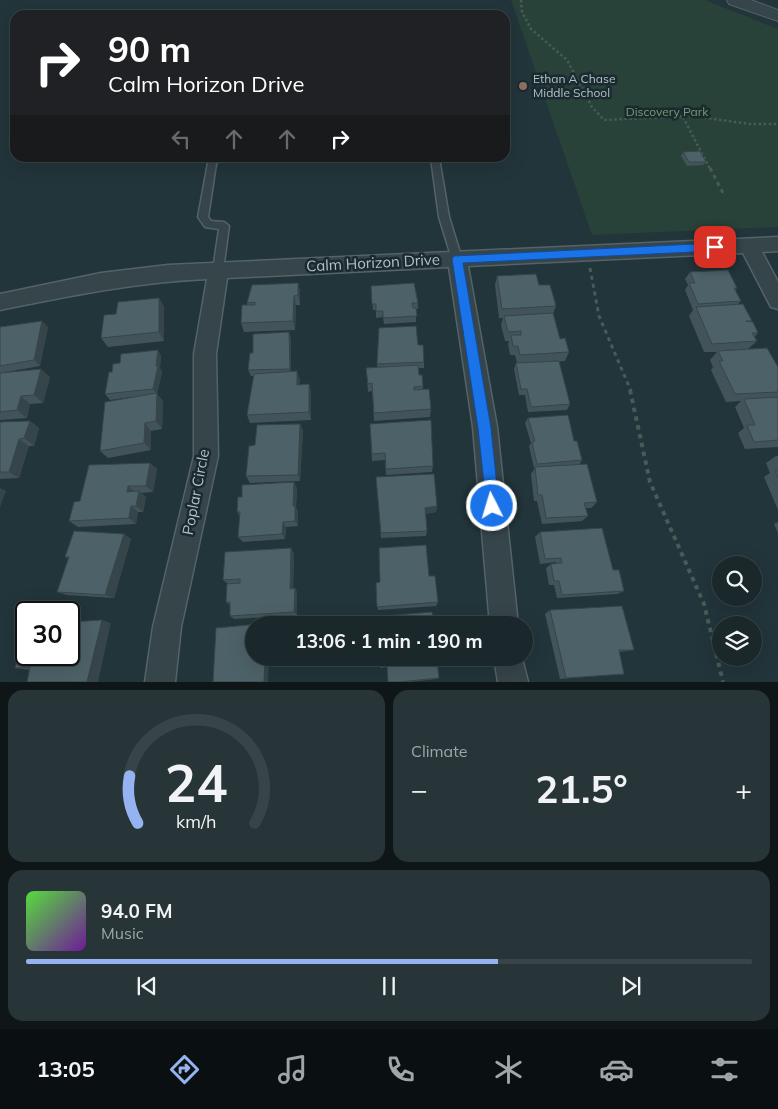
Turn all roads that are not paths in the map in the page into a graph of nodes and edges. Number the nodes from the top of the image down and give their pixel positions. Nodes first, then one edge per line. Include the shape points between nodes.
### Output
1 (735, 0) edge
2 (778, 16) edge
3 (213, 162) edge
4 (436, 162) edge
5 (778, 244) edge
6 (748, 245) junction
7 (457, 259) junction
8 (218, 270) junction
9 (778, 300) edge
10 (0, 302) edge
11 (503, 616) edge
12 (510, 666) edge
13 (160, 682) edge
14 (513, 682) edge

1 - 2 street
3 - 8 lane via 204,217 208,224 224,226
4 - 7 lane via 444,217
5 - 6 street, Calm Horizon Drive
6 - 7 street, Calm Horizon Drive
6 - 9 street
7 - 8 street, Calm Horizon Drive
7 - 11 street via 485,428
8 - 10 street, Calm Horizon Drive via 101,281
8 - 13 street, Poplar Circle via 205,354 206,456 167,627
12 - 14 street

